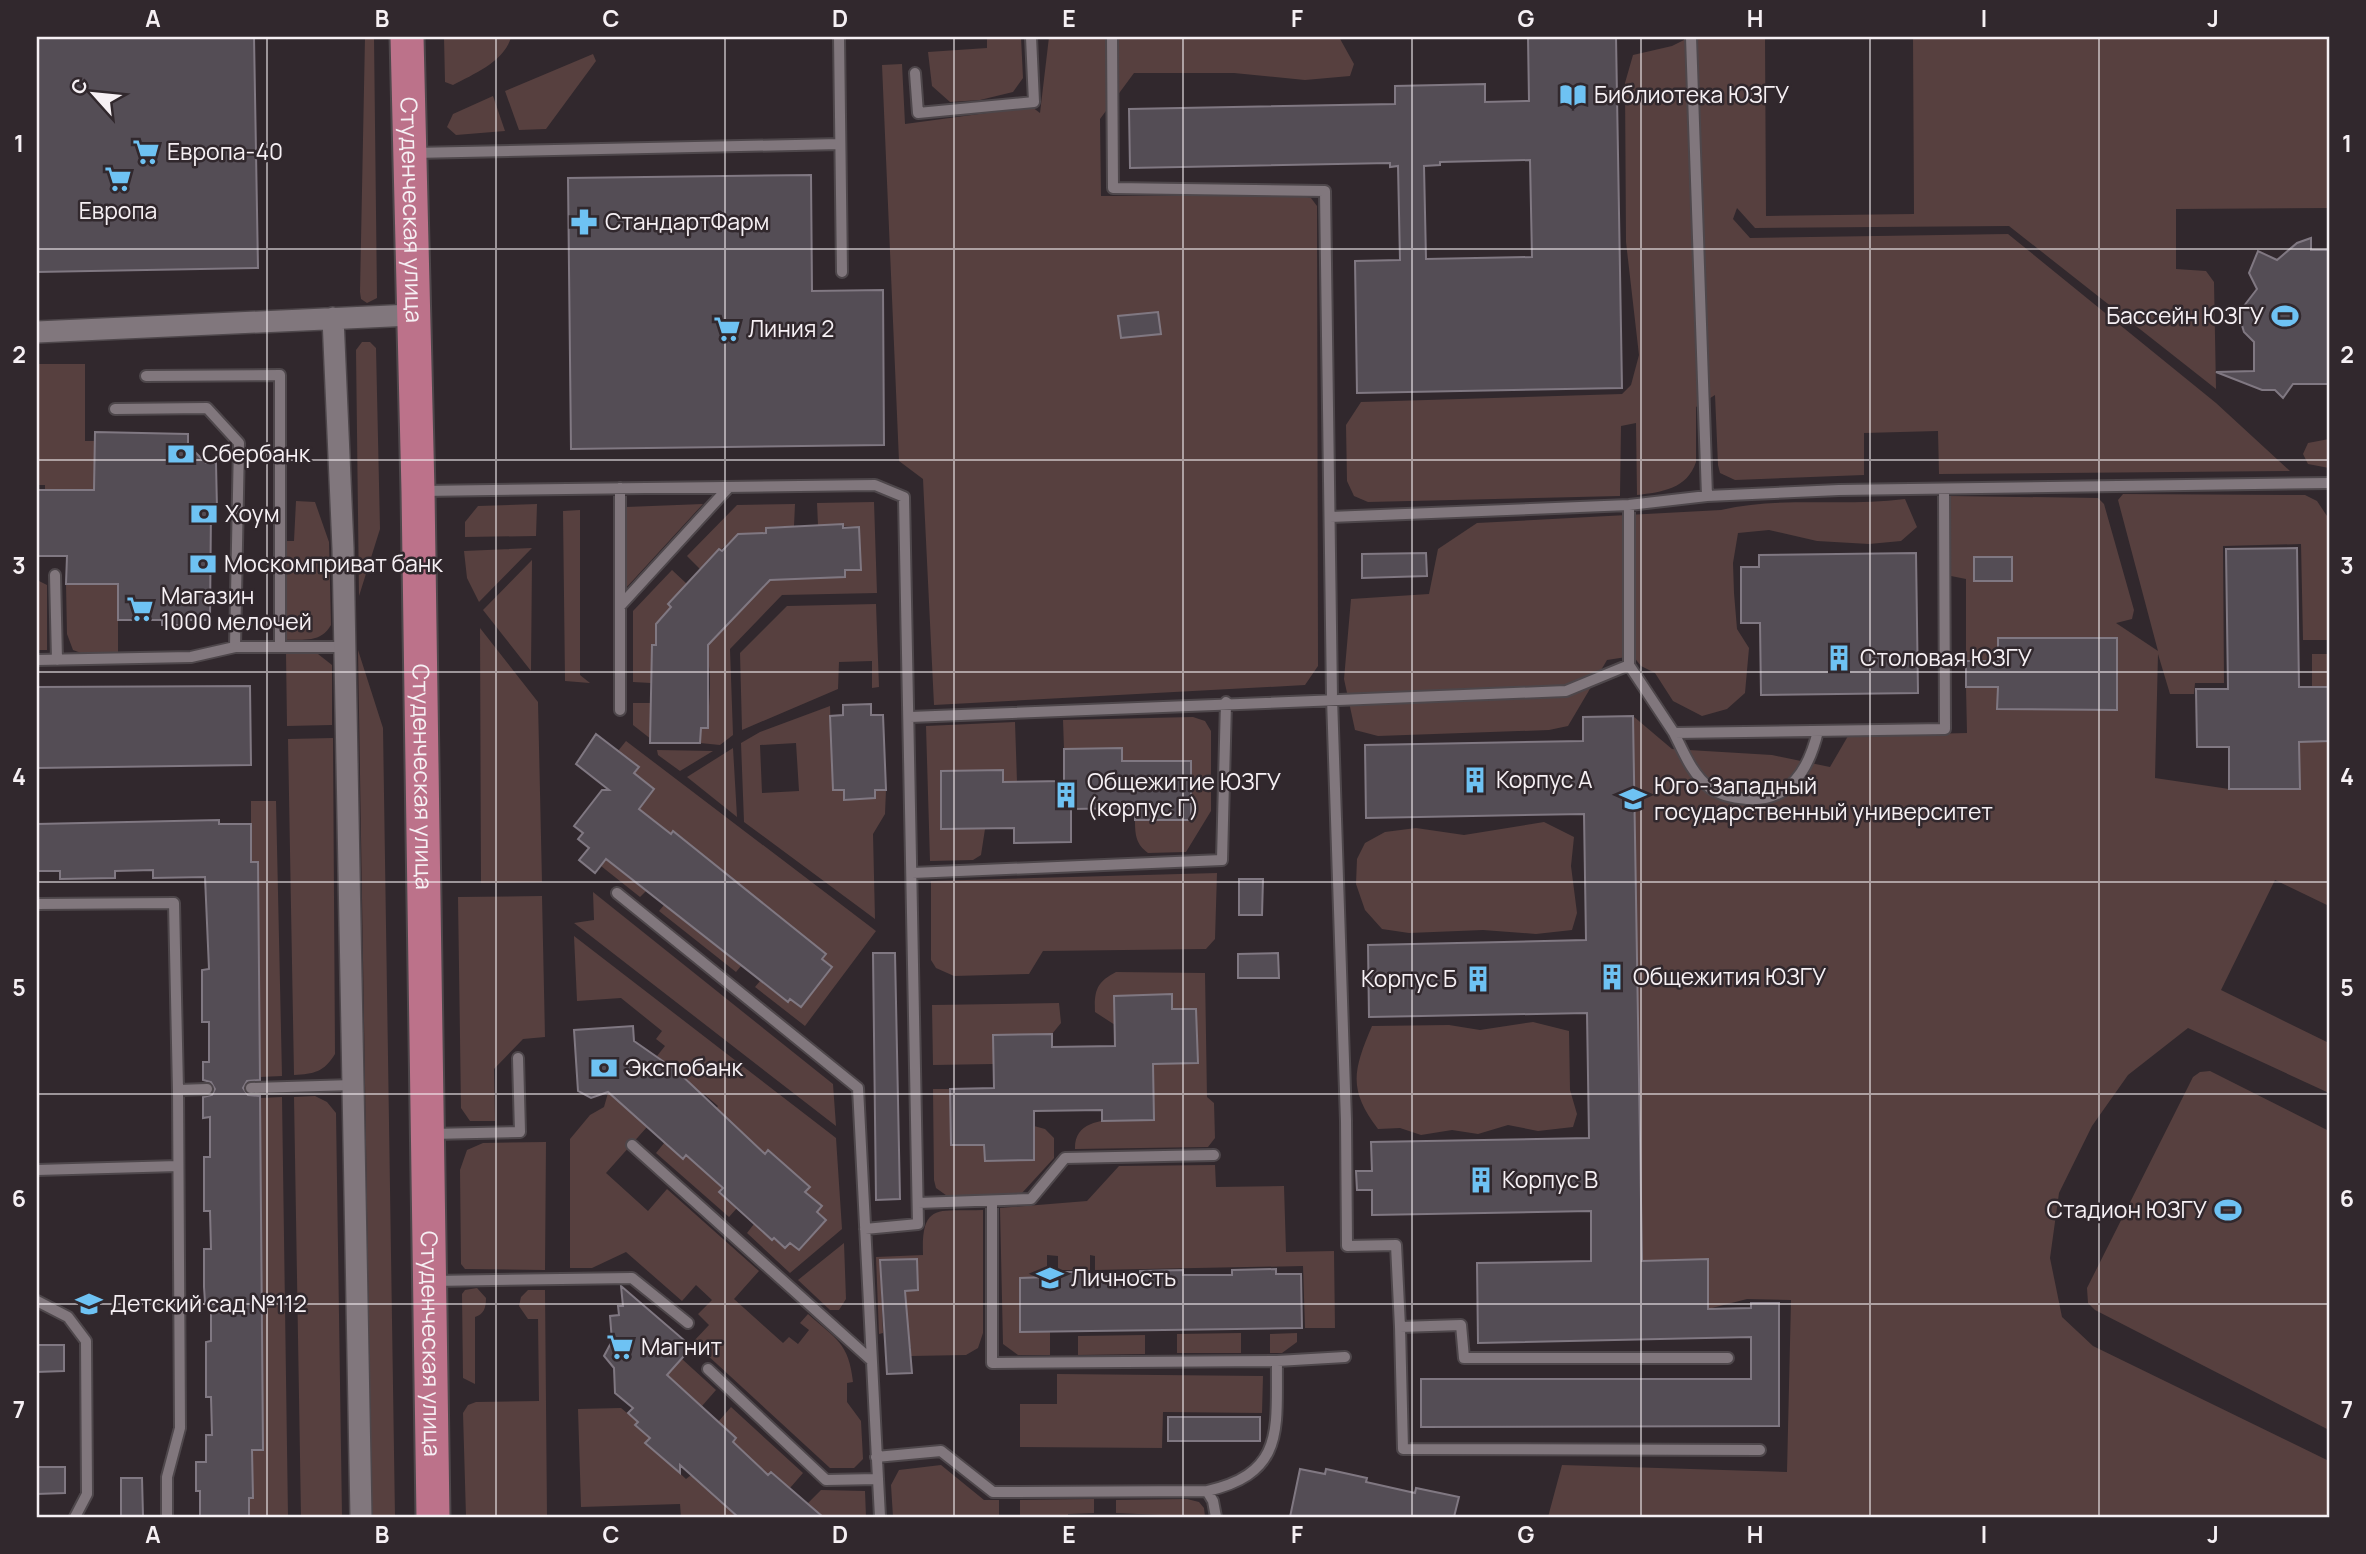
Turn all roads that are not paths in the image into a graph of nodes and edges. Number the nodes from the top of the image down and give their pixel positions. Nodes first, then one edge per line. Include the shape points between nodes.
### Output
1 (407, 37) edge
2 (839, 37) edge
3 (1031, 37) edge
4 (1112, 37) edge
5 (1691, 37) edge
6 (915, 73) dead end
7 (840, 144) junction
8 (410, 153) junction
9 (842, 272) dead end
10 (412, 315) junction
11 (333, 318) junction
12 (37, 332) edge
13 (146, 376) dead end
14 (115, 410) dead end
15 (2329, 484) edge
16 (729, 487) junction
17 (620, 488) junction
18 (1944, 489) junction
19 (418, 491) junction
20 (1707, 496) junction
21 (1629, 505) junction
22 (1330, 517) junction
23 (55, 575) dead end
24 (620, 606) junction
25 (280, 647) junction
26 (345, 647) junction
27 (235, 648) junction
28 (37, 660) edge
29 (57, 660) junction
30 (1629, 665) junction
31 (1332, 698) junction
32 (1226, 702) junction
33 (620, 710) dead end
34 (910, 717) junction
35 (1818, 731) junction
36 (1674, 733) junction
37 (912, 873) junction
38 (617, 893) dead end
39 (37, 904) edge
40 (518, 1058) dead end
41 (353, 1085) junction
42 (251, 1088) dead end
43 (207, 1089) dead end
44 (178, 1090) junction
45 (428, 1135) junction
46 (632, 1145) dead end
47 (1214, 1155) dead end
48 (178, 1166) junction
49 (37, 1170) edge
50 (992, 1202) junction
51 (918, 1203) junction
52 (865, 1229) junction
53 (429, 1281) junction
54 (37, 1301) edge
55 (688, 1322) dead end
56 (1400, 1327) junction
57 (1345, 1357) dead end
58 (1728, 1358) dead end
59 (870, 1359) junction
60 (1277, 1362) junction
61 (708, 1369) dead end
62 (1760, 1450) dead end
63 (876, 1457) junction
64 (877, 1479) junction
65 (1207, 1491) junction
66 (75, 1517) edge
67 (167, 1517) edge
68 (361, 1517) edge
69 (433, 1517) edge
70 (880, 1517) edge
71 (1217, 1517) edge

1 - 8 main road, Студенческая улица
2 - 7 lane
3 - 6 lane via 1034,102 918,113
4 - 22 lane via 1113,188 1325,191
5 - 20 lane
7 - 8 lane
7 - 9 lane
8 - 10 main road, Студенческая улица
10 - 11 street
10 - 19 main road, Студенческая улица
11 - 12 street
11 - 26 street
13 - 25 lane via 280,375
14 - 27 lane via 207,408 239,443
15 - 18 lane
16 - 17 lane
16 - 24 lane
16 - 34 lane via 875,485 904,497
17 - 19 lane
17 - 24 lane
18 - 20 lane
18 - 35 lane via 1945,729
19 - 45 main road, Студенческая улица
20 - 21 lane
21 - 22 lane
21 - 30 lane
22 - 31 lane
23 - 29 lane
24 - 33 lane
25 - 26 lane
25 - 27 lane
26 - 41 street
27 - 29 lane via 191,657
28 - 29 lane
30 - 31 lane via 1566,691
30 - 36 lane
31 - 32 lane
31 - 56 lane via 1347,1246 1396,1245
32 - 34 lane
32 - 37 lane via 1222,860
34 - 37 lane
35 - 36 lane
35 - 36 lane via 1812,756 1797,781 1782,794 1752,800 1731,798 1711,788 1688,764
37 - 51 lane
38 - 52 lane via 858,1088
39 - 44 lane via 174,903
40 - 45 lane via 520,1132
41 - 42 lane
41 - 68 street
43 - 44 lane
44 - 48 lane
45 - 53 main road, Студенческая улица
46 - 59 lane
47 - 50 lane via 1065,1158 1031,1199
48 - 49 lane
48 - 67 lane via 180,1428 167,1477
50 - 51 lane
50 - 60 lane via 992,1363
51 - 52 lane via 918,1224
52 - 59 lane
53 - 55 lane via 632,1278
53 - 69 main road, Студенческая улица
54 - 66 lane via 68,1317 86,1341 87,1494
56 - 58 lane via 1461,1325 1464,1358
56 - 62 lane via 1403,1449
57 - 60 lane
59 - 63 lane
60 - 65 lane via 1275,1441 1262,1464 1231,1486
61 - 64 lane via 826,1480
63 - 64 lane
63 - 65 lane via 942,1451 993,1492
64 - 70 lane
65 - 71 lane

